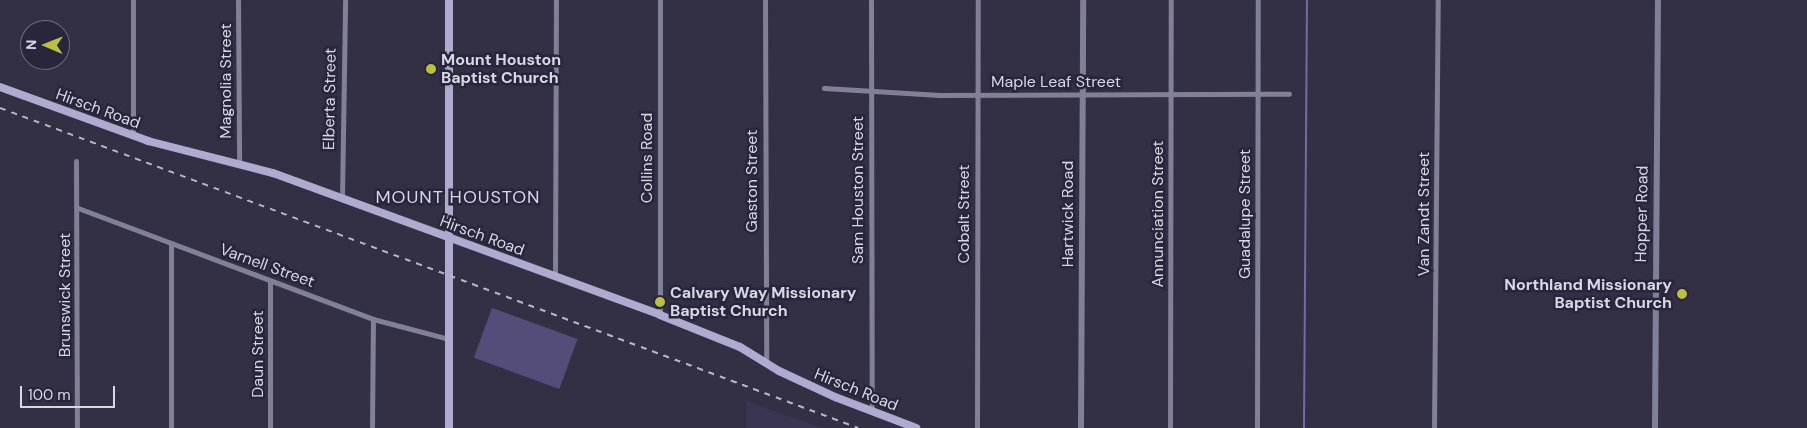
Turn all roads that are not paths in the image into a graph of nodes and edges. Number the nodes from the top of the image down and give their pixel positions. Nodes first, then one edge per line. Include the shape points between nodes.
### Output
1 (133, 0) edge
2 (238, 0) edge
3 (345, 0) edge
4 (449, 0) edge
5 (556, 0) edge
6 (660, 0) edge
7 (765, 0) edge
8 (871, 0) edge
9 (978, 0) edge
10 (1083, 0) edge
11 (1171, 0) edge
12 (1258, 0) edge
13 (1438, 0) edge
14 (1658, 0) edge
15 (0, 87) edge
16 (824, 88) dead end
17 (871, 88) junction
18 (1257, 94) junction
19 (1289, 94) dead end
20 (977, 95) junction
21 (1082, 95) junction
22 (1170, 95) junction
23 (133, 136) junction
24 (76, 161) dead end
25 (239, 162) junction
26 (342, 199) junction
27 (78, 208) junction
28 (448, 238) junction
29 (172, 244) junction
30 (555, 277) junction
31 (270, 281) junction
32 (660, 315) junction
33 (373, 319) junction
34 (449, 340) junction
35 (766, 362) junction
36 (872, 410) junction
37 (77, 428) edge
38 (171, 428) edge
39 (270, 428) edge
40 (372, 428) edge
41 (449, 428) edge
42 (916, 428) edge
43 (977, 428) edge
44 (1081, 428) edge
45 (1170, 428) edge
46 (1257, 428) edge
47 (1434, 428) edge
48 (1655, 428) edge

1 - 23 street
2 - 25 street, Magnolia Street
3 - 26 street, Elberta Street
4 - 28 main road
5 - 30 street
6 - 32 street, Collins Road
7 - 35 street, Gaston Street
8 - 17 street, Sam Houston Street
9 - 20 street, Cobalt Street
10 - 21 street, Hartwick Road
11 - 22 street, Annunciation Street
12 - 18 street, Guadalupe Street
13 - 47 street, Van Zandt Street
14 - 48 street, Hopper Road
15 - 23 main road, Hirsch Road
16 - 17 street, Maple Leaf Street
17 - 20 street, Maple Leaf Street
17 - 36 street, Sam Houston Street
18 - 19 street, Maple Leaf Street
18 - 22 street, Maple Leaf Street
18 - 46 street, Guadalupe Street
20 - 21 street, Maple Leaf Street
20 - 43 street, Cobalt Street
21 - 22 street, Maple Leaf Street
21 - 44 street, Hartwick Road
22 - 45 street, Annunciation Street
23 - 25 main road, Hirsch Road
24 - 27 street, Brunswick Street
25 - 26 main road, Hirsch Road
26 - 28 main road, Hirsch Road
27 - 29 street, Varnell Street
27 - 37 street, Brunswick Street
28 - 30 main road, Hirsch Road
28 - 34 main road
29 - 31 street, Varnell Street
29 - 38 street
30 - 32 main road, Hirsch Road
31 - 33 street, Varnell Street
31 - 39 street, Daun Street
32 - 35 main road, Hirsch Road
33 - 34 street, Varnell Street
33 - 40 street
34 - 41 main road
35 - 36 main road, Hirsch Road via 803,383
36 - 42 main road, Hirsch Road

